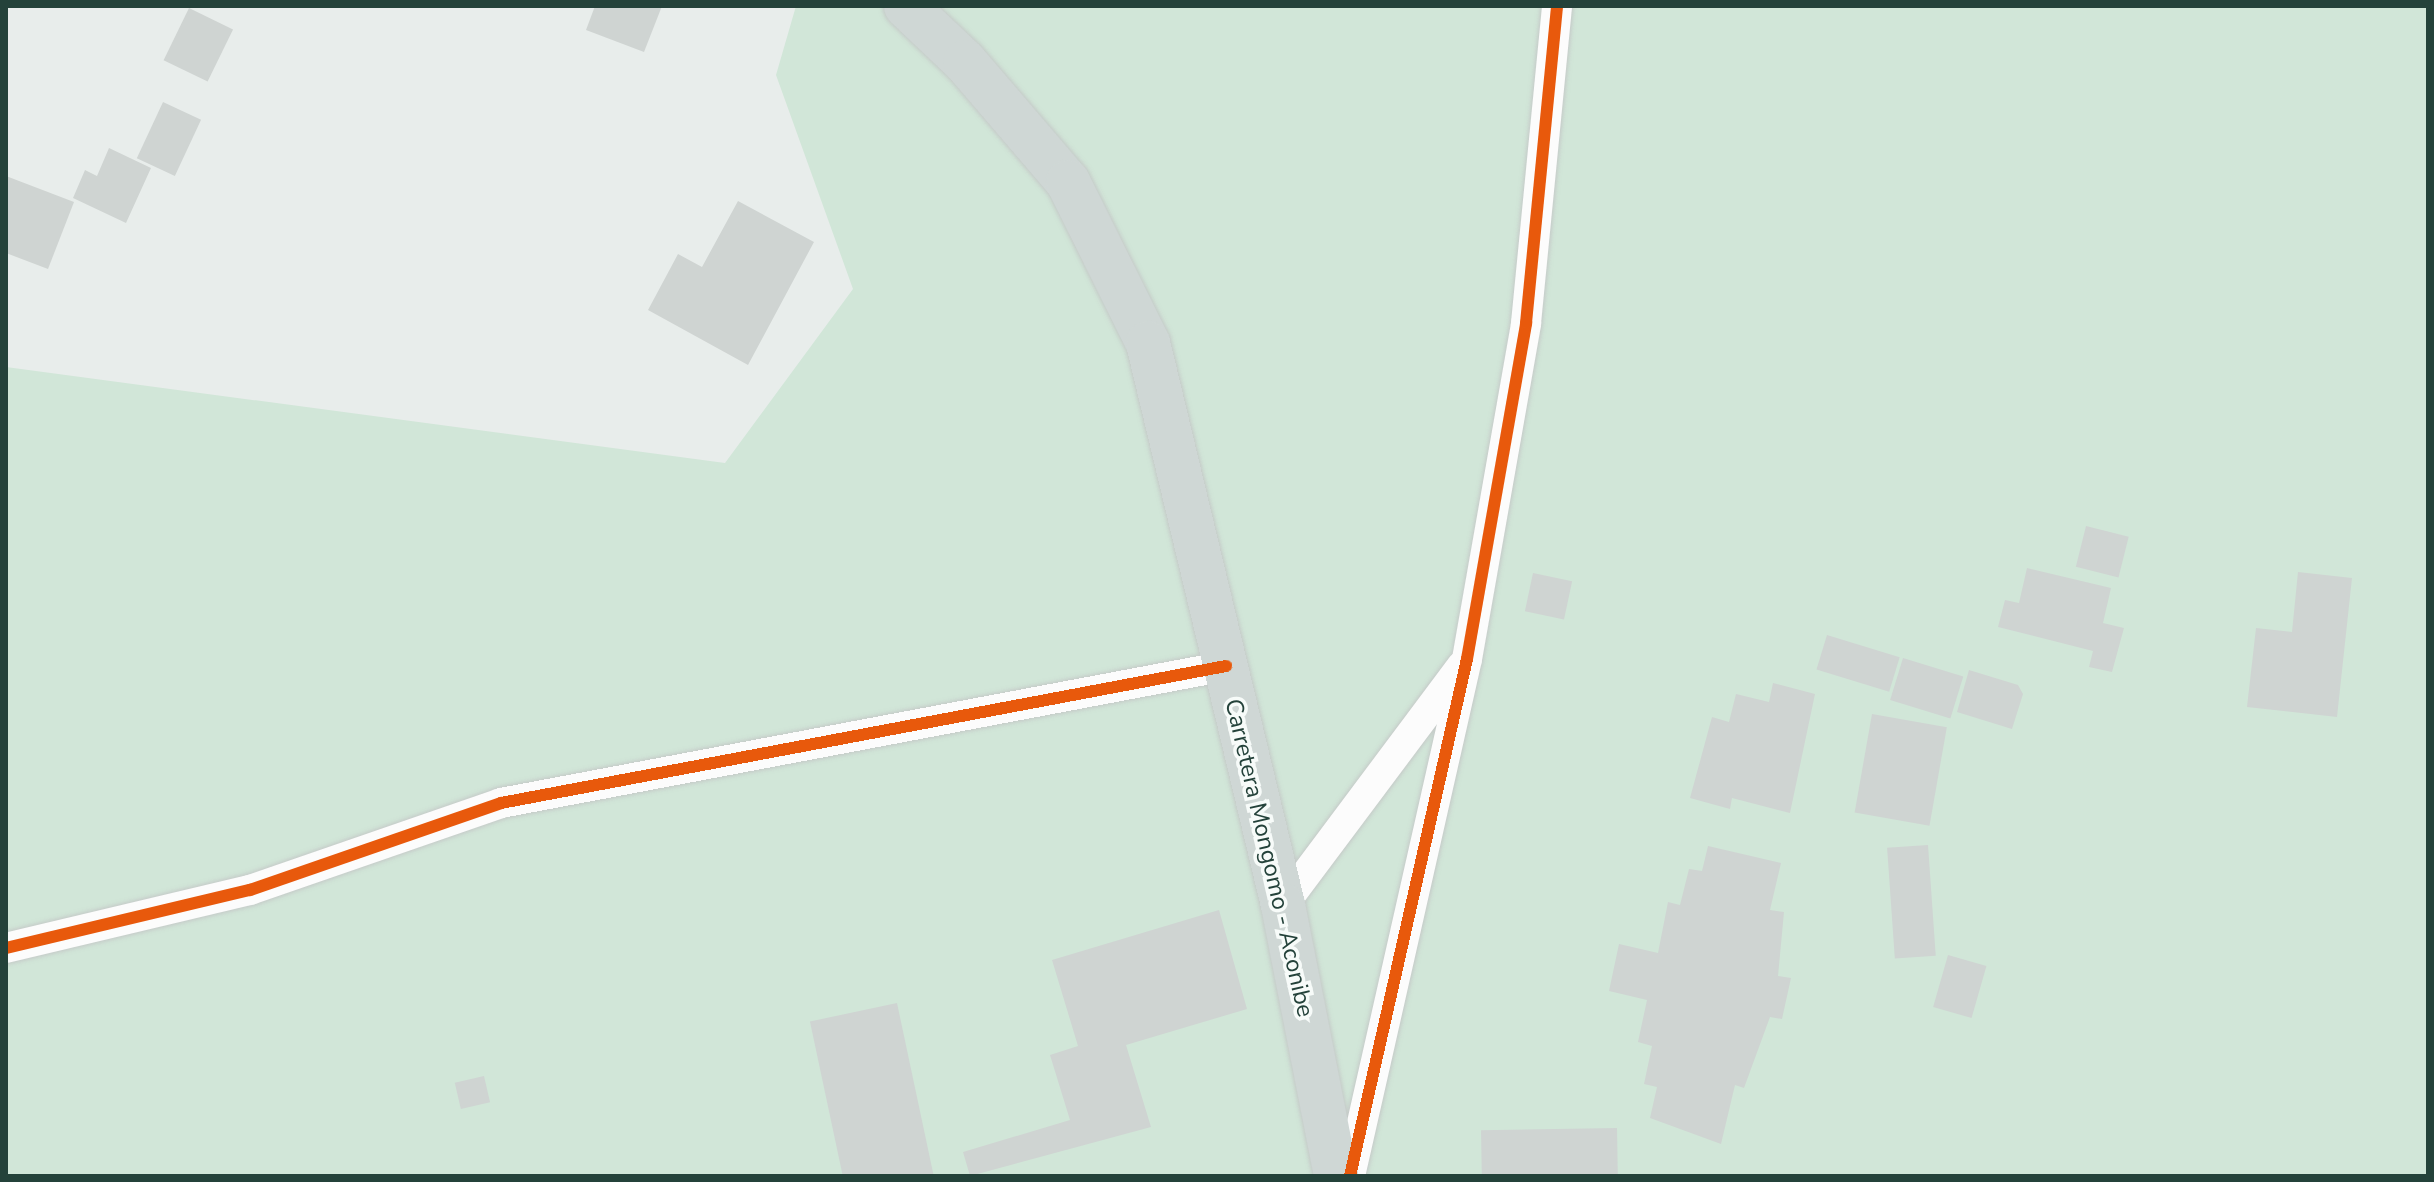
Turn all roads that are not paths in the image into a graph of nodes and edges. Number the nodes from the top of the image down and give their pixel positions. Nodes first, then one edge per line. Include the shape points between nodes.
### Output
1 (906, 6) edge
2 (1557, 6) edge
3 (1467, 659) junction
4 (1226, 666) junction
5 (1283, 905) junction
6 (6, 948) edge
7 (1336, 1176) edge
8 (1350, 1176) edge

1 - 4 main road, Carretera Mongomo - Aconibe via 965,62 1068,182 1148,343
2 - 3 street via 1526,323
3 - 5 street
3 - 8 street
4 - 5 main road, Carretera Mongomo - Aconibe
4 - 6 street via 501,803 250,890
5 - 7 main road, Carretera Mongomo - Aconibe

